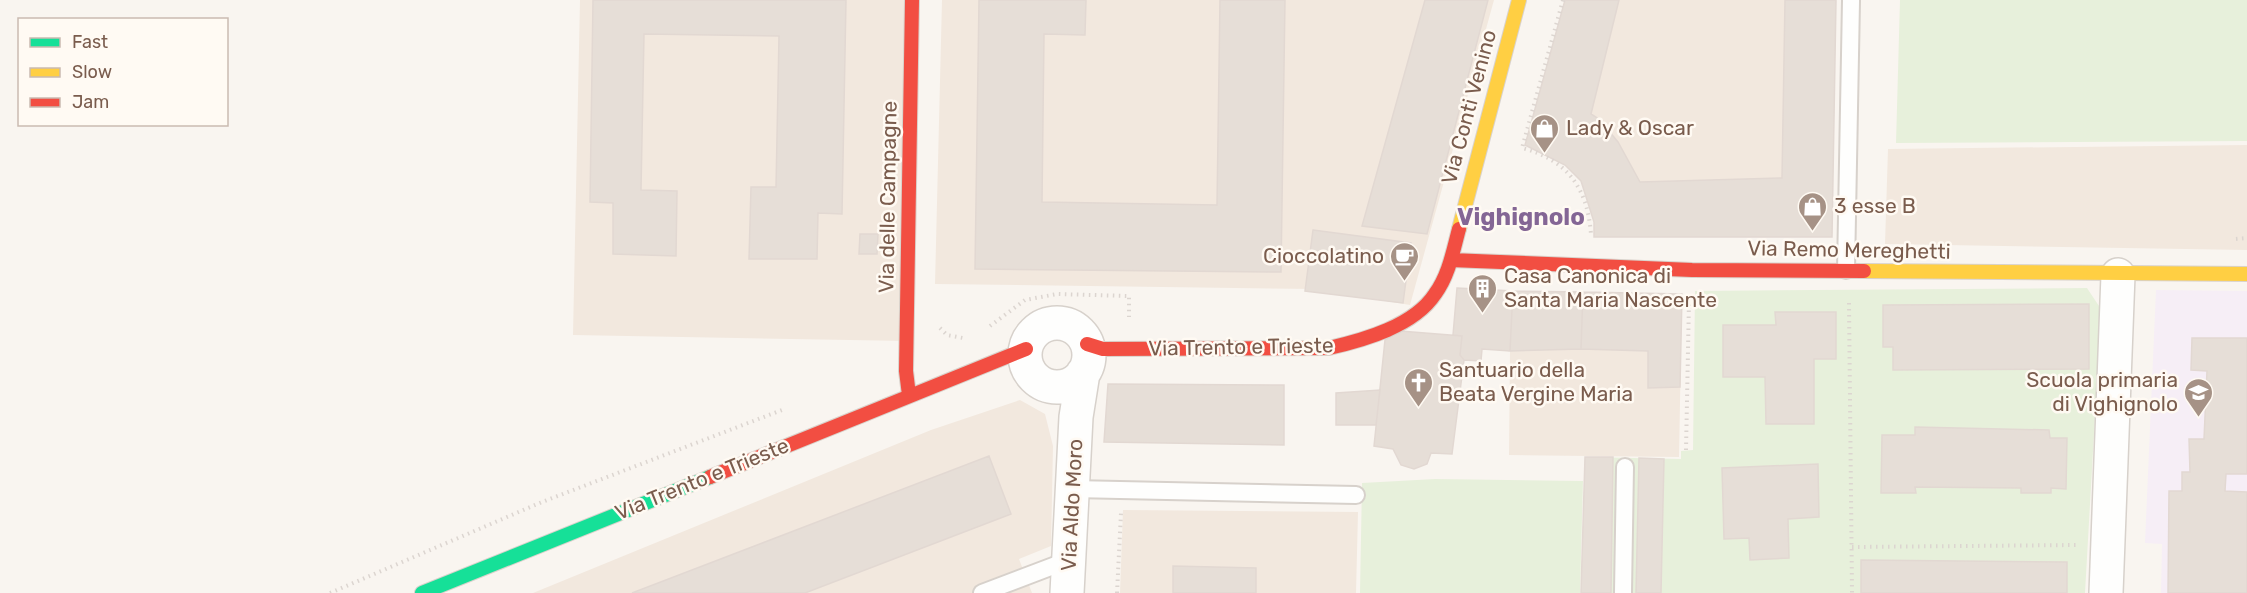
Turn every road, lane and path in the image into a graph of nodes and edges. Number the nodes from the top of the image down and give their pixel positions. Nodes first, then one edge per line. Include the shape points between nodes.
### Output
1 (912, 0) edge
2 (1519, 0) edge
3 (1563, 0) edge
4 (1851, 1) edge
5 (1591, 241) dead end
6 (1451, 260) junction
7 (1692, 270) junction
8 (1846, 270) junction
9 (2247, 274) edge
10 (2118, 275) junction
11 (935, 324) dead end
12 (982, 332) dead end
13 (1103, 351) junction
14 (978, 352) junction
15 (1026, 357) junction
16 (1054, 387) junction
17 (909, 395) junction
18 (793, 406) dead end
19 (1076, 417) junction
20 (1686, 450) dead end
21 (1625, 467) dead end
22 (1073, 489) junction
23 (1122, 491) junction
24 (1356, 495) dead end
25 (2087, 545) dead end
26 (1852, 547) junction
27 (1069, 560) junction
28 (330, 593) edge
29 (422, 593) edge
30 (982, 593) edge
31 (1067, 593) edge
32 (1117, 593) edge
33 (1623, 593) edge
34 (1852, 593) edge
35 (2106, 593) edge

1 - 17 street, Via delle Campagne via 906,371
2 - 6 street, Via Conti Venino
3 - 5 path via 1522,148 1539,152 1573,178 1586,200
4 - 8 lane
6 - 7 street, Via Remo Mereghetti
6 - 13 street, Via Trento e Trieste via 1428,304 1402,321 1346,345
7 - 8 street, Via Remo Mereghetti
7 - 20 path
8 - 10 street, Via Remo Mereghetti
8 - 26 path
9 - 10 street, Via Remo Mereghetti
10 - 35 street
11 - 14 path
12 - 13 path via 1025,300 1057,294 1130,296
13 - 15 street via 1076,330 1057,323 1039,329 1029,340
13 - 16 street via 1070,384
13 - 19 street, Via Aldo Moro
14 - 15 street, Via Trento e Trieste
14 - 17 street, Via Trento e Trieste
15 - 16 street via 1034,378
16 - 19 street, Via Aldo Moro
17 - 29 street, Via Trento e Trieste
18 - 28 path via 542,502
19 - 22 street, Via Aldo Moro
21 - 33 lane
22 - 23 lane
22 - 27 street, Via Aldo Moro
23 - 24 lane
23 - 32 path
25 - 26 path
26 - 34 path
27 - 30 lane
27 - 31 street, Via Aldo Moro

